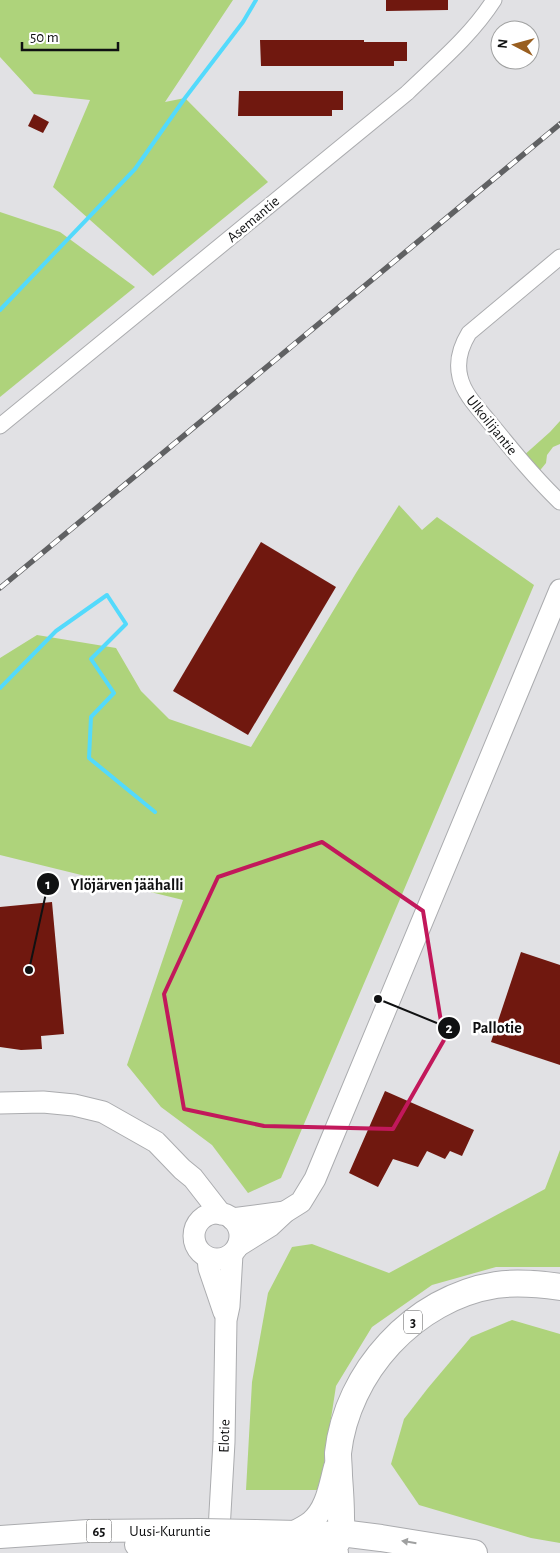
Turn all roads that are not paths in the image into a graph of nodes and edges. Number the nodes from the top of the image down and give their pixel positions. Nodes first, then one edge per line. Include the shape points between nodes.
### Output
1 (494, 0) edge
2 (560, 257) edge
3 (0, 426) edge
4 (560, 502) edge
5 (560, 590) edge
6 (0, 1104) edge
7 (182, 1169) junction
8 (285, 1212) junction
9 (226, 1216) junction
10 (198, 1223) junction
11 (235, 1250) junction
12 (208, 1258) junction
13 (560, 1286) edge
14 (226, 1320) junction
15 (338, 1454) junction
16 (294, 1532) junction
17 (0, 1537) edge
18 (255, 1540) junction
19 (205, 1543) edge
20 (336, 1546) edge
21 (0, 1549) edge
22 (474, 1553) edge

1 - 3 street, Asemantie via 458,44 407,93
2 - 4 street, Ulkoilijantie via 469,333 459,353 459,375 466,393 517,456
5 - 8 main road via 315,1179 301,1202
6 - 7 main road via 43,1102 104,1112 156,1142
7 - 9 main road via 194,1178
7 - 10 main road via 197,1210
8 - 9 main road
8 - 11 main road
9 - 10 main road via 215,1213
9 - 11 main road via 236,1223 239,1230
10 - 12 main road via 194,1241 196,1248
11 - 12 main road via 222,1259
11 - 14 main road, Elotie
12 - 14 main road, Elotie
13 - 15 highway, 3 via 515,1284 487,1288 452,1299 410,1324 381,1353 359,1387 344,1424
14 - 19 main road, Elotie via 224,1442
15 - 16 main road via 322,1508 312,1521
15 - 20 highway, 3
16 - 18 main road, Uusi-Kuruntie / 65
16 - 20 main road, Uusi-Kuruntie / 65
17 - 19 main road, Uusi-Kuruntie / 65 via 88,1531
18 - 19 main road, Uusi-Kuruntie / 65, bridge
18 - 20 main road, Uusi-Kuruntie / 65
19 - 21 main road, Uusi-Kuruntie / 65
22 -> 20 highway via 382,1538

